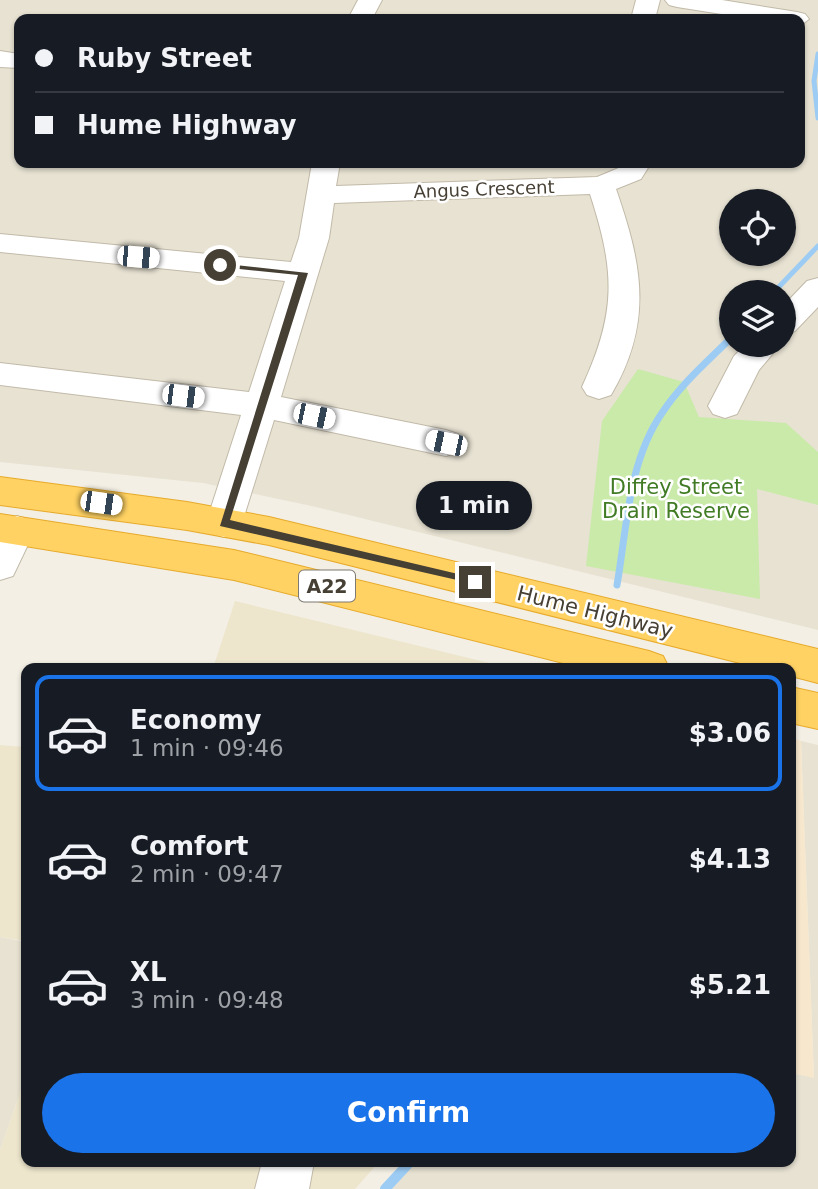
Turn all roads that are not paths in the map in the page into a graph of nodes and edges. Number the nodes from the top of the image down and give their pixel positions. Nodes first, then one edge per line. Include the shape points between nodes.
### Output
1 (677, 0) edge
2 (762, 14) edge
3 (326, 168) edge
4 (634, 168) edge
5 (601, 185) junction
6 (323, 195) junction
7 (0, 243) edge
8 (303, 273) junction
9 (818, 288) edge
10 (796, 311) edge
11 (753, 357) edge
12 (0, 374) edge
13 (599, 387) dead end
14 (261, 404) junction
15 (725, 406) dead end
16 (446, 443) dead end
17 (0, 491) edge
18 (224, 523) junction
19 (8, 529) edge
20 (0, 565) edge
21 (629, 663) edge
22 (818, 667) edge
23 (796, 706) edge
24 (818, 711) edge
25 (287, 1167) edge
26 (282, 1189) edge

1 - 2 street
3 - 6 street
4 - 5 street, Angus Crescent
5 - 6 street, Angus Crescent
5 - 13 street via 624,263 625,285 615,355
6 - 8 street
7 - 8 street
8 - 14 street
9 - 10 street
11 - 15 street
12 - 14 street
14 - 16 street
14 - 18 street
17 - 18 highway, Hume Highway / A22
18 - 22 highway, Hume Highway / A22
19 - 20 street
19 - 21 highway, Hume Highway / A22 via 247,568
23 - 24 highway
25 - 26 street

